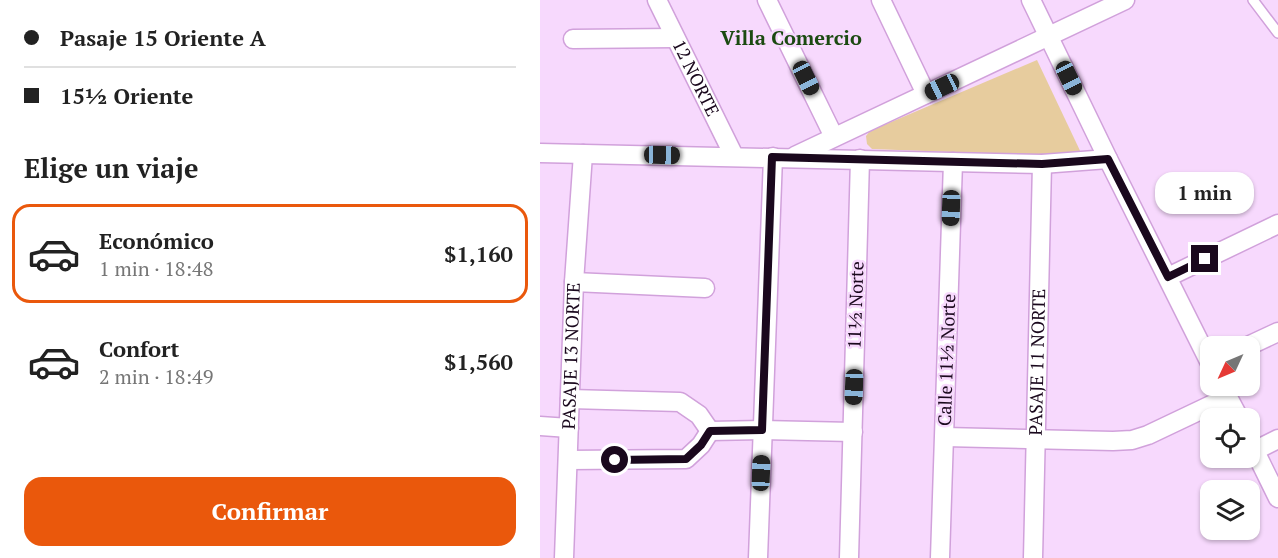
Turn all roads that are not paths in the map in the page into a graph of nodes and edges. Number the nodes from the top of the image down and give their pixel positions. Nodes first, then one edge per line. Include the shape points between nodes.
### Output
1 (657, 0) edge
2 (767, 0) edge
3 (881, 0) edge
4 (1031, 0) edge
5 (1125, 0) edge
6 (1252, 0) edge
7 (1278, 33) edge
8 (1049, 37) junction
9 (675, 38) junction
10 (573, 39) dead end
11 (926, 94) junction
12 (834, 137) junction
13 (540, 153) edge
14 (583, 154) junction
15 (734, 156) junction
16 (782, 157) junction
17 (860, 159) junction
18 (1108, 159) junction
19 (952, 162) junction
20 (1042, 164) junction
21 (1278, 224) edge
22 (1168, 277) junction
23 (574, 282) junction
24 (705, 288) dead end
25 (1278, 332) edge
26 (1260, 340) edge
27 (1200, 343) edge
28 (1216, 396) edge
29 (570, 399) junction
30 (540, 426) edge
31 (569, 428) junction
32 (762, 430) junction
33 (710, 431) junction
34 (853, 432) junction
35 (945, 437) junction
36 (1036, 439) junction
37 (1278, 439) edge
38 (1260, 444) edge
39 (568, 460) junction
40 (1260, 462) edge
41 (1278, 498) edge
42 (564, 558) edge
43 (758, 558) edge
44 (849, 558) edge
45 (940, 558) edge
46 (1033, 558) edge

1 - 9 street, 12 NORTE
2 - 12 street
3 - 11 street
4 - 8 street
5 - 8 street
6 - 7 lane
8 - 11 street
8 - 18 street
9 - 10 street
9 - 15 street, 12 NORTE
11 - 12 street
12 - 16 street
13 - 14 street
14 - 15 street
14 - 23 street, PASAJE 13 NORTE
15 - 16 street
16 - 17 street
16 - 32 street
17 - 19 street
17 - 34 street, 11½ Norte
18 - 20 street
18 - 22 street
19 - 20 street
19 - 35 street, Calle 11½ Norte
20 - 36 street, PASAJE 11 NORTE
21 - 22 street
22 - 27 street
23 - 24 street
23 - 29 street, PASAJE 13 NORTE
25 - 26 street
28 - 36 street via 1132,440
29 - 31 street, PASAJE 13 NORTE
29 - 33 street via 680,402 699,415
30 - 31 street
31 - 39 street, PASAJE 13 NORTE
32 - 33 street
32 - 34 street
32 - 43 street
33 - 39 street via 686,459
34 - 44 street, 11½ Norte
35 - 36 street
35 - 45 street, Calle 11½ Norte
36 - 46 street, PASAJE 11 NORTE
37 - 38 street
39 - 42 street, PASAJE 13 NORTE
40 - 41 street

